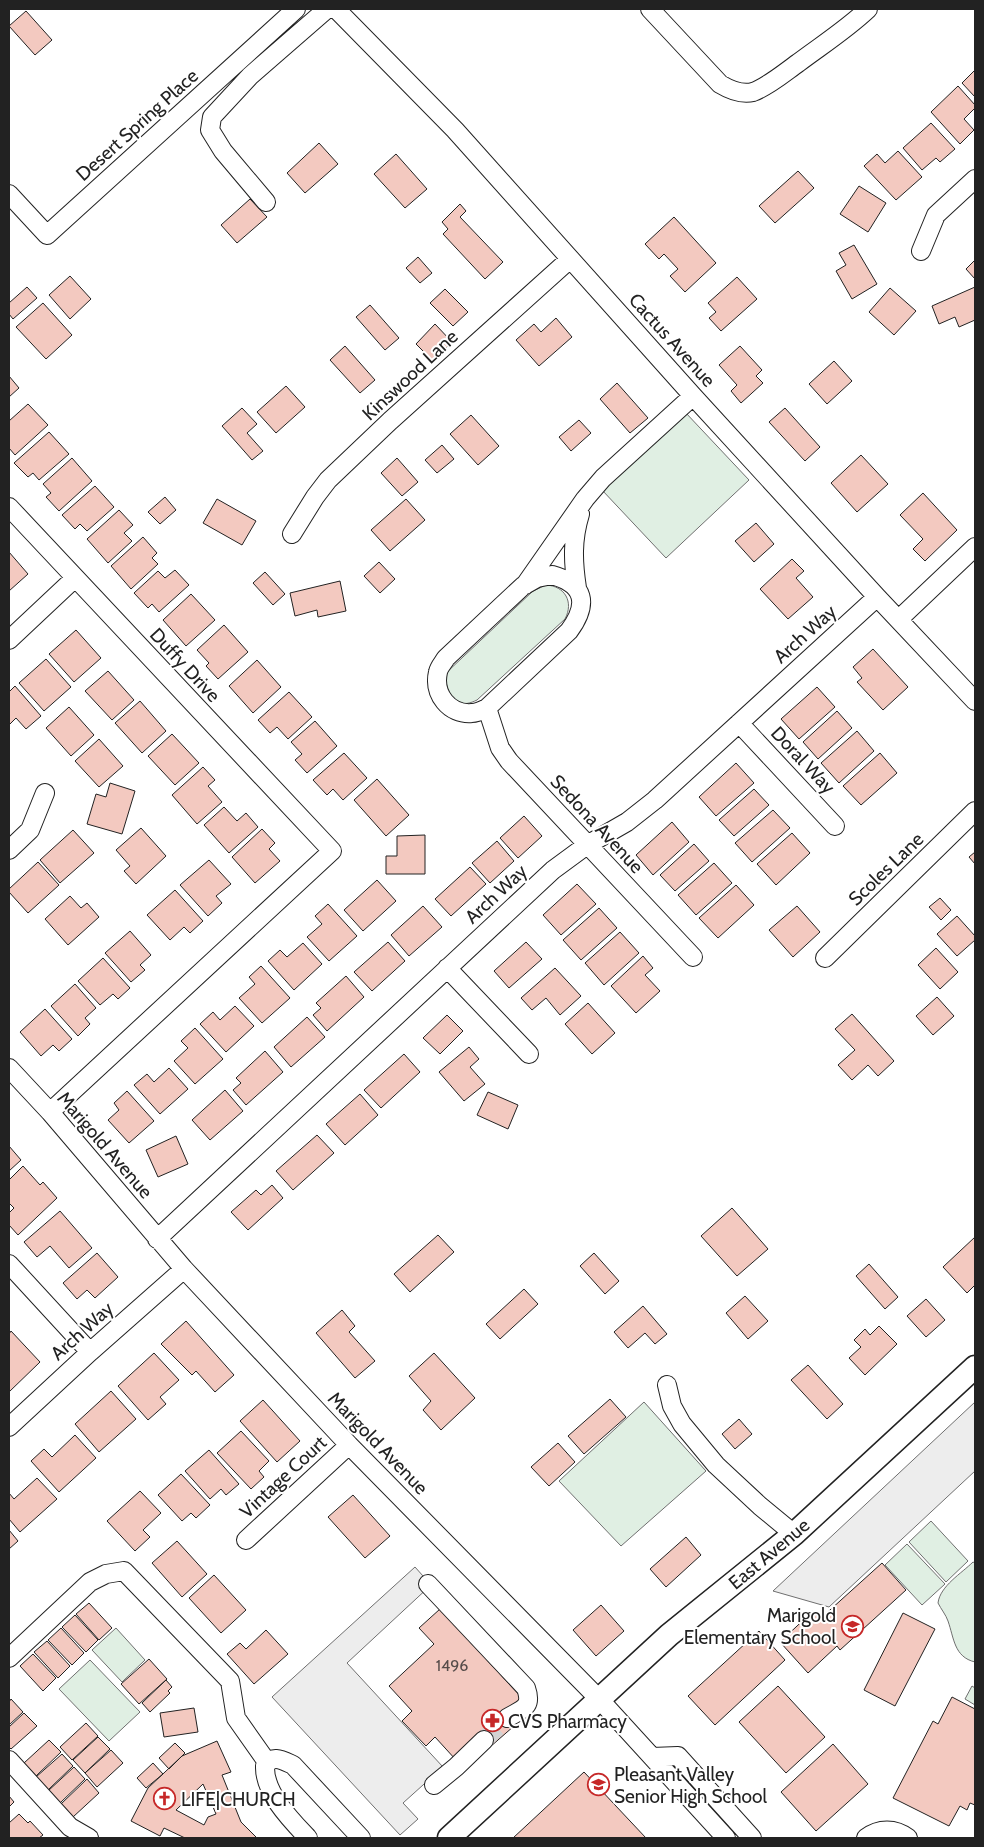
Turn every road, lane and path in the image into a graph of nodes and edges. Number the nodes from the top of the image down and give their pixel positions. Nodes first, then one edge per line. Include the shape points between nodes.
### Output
1 (296, 9) edge
2 (328, 9) edge
3 (336, 9) edge
4 (650, 9) edge
5 (868, 9) edge
6 (975, 179) edge
7 (9, 194) edge
8 (266, 202) dead end
9 (921, 252) dead end
10 (570, 259) junction
11 (693, 396) junction
12 (585, 499) junction
13 (9, 507) edge
14 (292, 534) dead end
15 (975, 547) edge
16 (75, 578) junction
17 (524, 586) junction
18 (577, 588) junction
19 (877, 597) junction
20 (898, 619) junction
21 (9, 640) edge
22 (975, 701) edge
23 (487, 708) junction
24 (739, 723) junction
25 (45, 792) dead end
26 (975, 812) edge
27 (836, 826) dead end
28 (587, 845) junction
29 (9, 850) edge
30 (693, 957) dead end
31 (826, 958) dead end
32 (447, 968) junction
33 (528, 1054) dead end
34 (9, 1068) edge
35 (50, 1112) junction
36 (157, 1239) junction
37 (9, 1264) edge
38 (184, 1269) junction
39 (90, 1352) junction
40 (975, 1367) edge
41 (667, 1384) dead end
42 (9, 1427) edge
43 (349, 1445) junction
44 (794, 1534) junction
45 (246, 1540) dead end
46 (428, 1584) dead end
47 (9, 1658) edge
48 (600, 1700) junction
49 (507, 1718) tunnel mouth
50 (484, 1740) tunnel mouth
51 (652, 1758) junction
52 (9, 1760) edge
53 (267, 1762) junction
54 (434, 1785) dead end
55 (89, 1838) edge
56 (308, 1838) edge
57 (360, 1838) edge
58 (449, 1838) edge
59 (726, 1838) edge
60 (752, 1838) edge
61 (866, 1838) edge
62 (908, 1838) edge

1 - 7 street, Desert Spring Place via 46,235
2 - 8 street via 250,76 212,117 210,130 223,151
3 - 10 street, Cactus Avenue via 456,130
4 - 5 street via 720,84 739,92 752,92 768,84
6 - 9 street via 936,215
10 - 11 street, Cactus Avenue
10 - 14 street, Kinswood Lane via 328,480
11 - 12 street via 603,478
11 - 19 street, Cactus Avenue
12 - 17 street
12 - 18 street via 574,540
13 - 16 street, Duffy Drive
15 - 20 street
16 - 21 street
16 - 35 street, Duffy Drive via 332,851
17 - 18 street via 537,578 552,575 565,578
17 - 23 street via 446,658 438,670 437,682 444,703 464,713
18 - 23 street via 581,602 578,618 569,631
19 - 20 street, Cactus Avenue
19 - 24 street, Arch Way
20 - 22 street, Cactus Avenue
23 - 28 street, Sedona Avenue via 500,748
24 - 27 street, Doral Way
24 - 28 street, Arch Way via 628,822
25 - 29 street via 30,830
26 - 31 street, Scoles Lane
28 - 30 street, Sedona Avenue
28 - 32 street, Arch Way via 553,870
32 - 33 street
32 - 36 street, Arch Way
34 - 35 street, Marigold Avenue
35 - 36 street, Marigold Avenue
36 - 38 street, Marigold Avenue
37 - 39 street
38 - 39 street, Arch Way
38 - 43 street, Marigold Avenue
39 - 42 street, Arch Way
40 - 44 main road, East Avenue
41 - 44 street via 672,1406 682,1424 716,1465
43 - 45 street, Vintage Court
43 - 48 street, Marigold Avenue
44 - 48 main road, East Avenue via 669,1635
46 - 49 street via 526,1688 527,1705
47 - 53 street via 90,1582 106,1574 124,1571 230,1681 236,1718
48 - 51 street, Marigold Avenue
48 - 58 main road, East Avenue
50 - 54 street
51 - 59 street, Marigold Avenue
51 - 60 street via 678,1756
52 - 55 street via 70,1827
53 - 56 street via 264,1772 280,1807
53 - 57 street via 280,1758 292,1765
61 - 62 street via 882,1830

